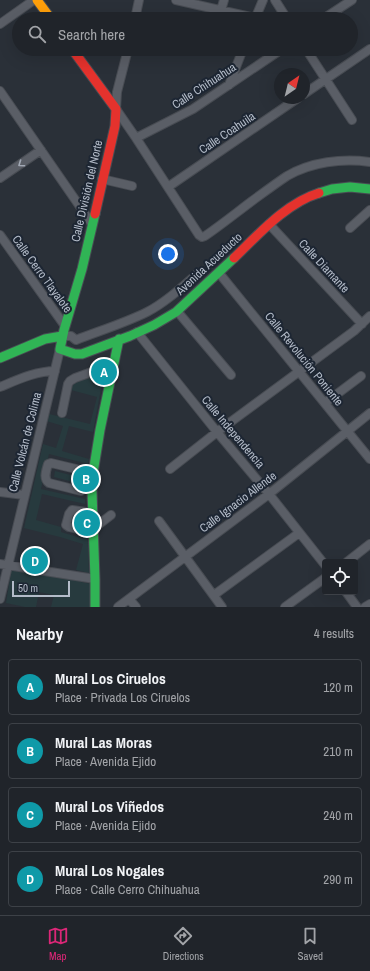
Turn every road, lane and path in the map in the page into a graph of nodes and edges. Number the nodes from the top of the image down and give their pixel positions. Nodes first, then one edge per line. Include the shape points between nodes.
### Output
1 (34, 0) edge
2 (37, 0) edge
3 (139, 0) edge
4 (179, 0) edge
5 (224, 0) edge
6 (263, 0) edge
7 (275, 0) edge
8 (352, 0) edge
9 (221, 10) junction
10 (17, 12) edge
11 (46, 12) edge
12 (136, 12) edge
13 (229, 12) edge
14 (258, 12) edge
15 (283, 12) edge
16 (334, 12) edge
17 (12, 16) edge
18 (0, 24) edge
19 (370, 49) edge
20 (77, 56) edge
21 (126, 56) edge
22 (240, 56) edge
23 (272, 56) edge
24 (311, 56) edge
25 (326, 79) junction
26 (229, 85) junction
27 (0, 90) edge
28 (310, 90) edge
29 (289, 104) edge
30 (116, 109) junction
31 (352, 120) dead end
32 (136, 138) junction
33 (41, 150) junction
34 (370, 162) edge
35 (0, 178) edge
36 (102, 179) junction
37 (132, 186) dead end
38 (168, 187) junction
39 (370, 189) edge
40 (370, 210) edge
41 (92, 224) junction
42 (269, 224) junction
43 (350, 228) dead end
44 (0, 236) edge
45 (198, 273) dead end
46 (219, 273) junction
47 (177, 311) junction
48 (370, 316) edge
49 (362, 324) junction
50 (65, 326) junction
51 (137, 332) junction
52 (62, 336) junction
53 (119, 339) junction
54 (60, 349) junction
55 (0, 358) edge
56 (114, 364) junction
57 (55, 371) junction
58 (298, 372) junction
59 (231, 375) dead end
60 (361, 376) dead end
61 (0, 387) edge
62 (324, 403) junction
63 (62, 413) dead end
64 (370, 413) edge
65 (347, 431) junction
66 (217, 432) junction
67 (370, 459) edge
68 (170, 469) dead end
69 (93, 473) junction
70 (81, 491) dead end
71 (0, 492) edge
72 (269, 494) junction
73 (24, 495) junction
74 (93, 513) junction
75 (111, 516) dead end
76 (160, 521) dead end
77 (90, 529) junction
78 (299, 533) junction
79 (370, 544) edge
80 (186, 556) junction
81 (351, 559) edge
82 (322, 561) edge
83 (4, 564) edge
84 (95, 579) junction
85 (322, 580) edge
86 (214, 595) junction
87 (348, 595) edge
88 (130, 599) junction
89 (0, 600) edge
90 (370, 604) edge
91 (95, 607) edge
92 (118, 607) edge
93 (136, 607) edge
94 (222, 607) edge
95 (285, 607) edge
96 (357, 607) edge
97 (365, 607) edge

1 - 10 street
2 - 11 street
3 - 12 street
4 - 9 street
5 - 9 street
6 - 14 street
7 - 15 street
8 - 16 street
9 - 13 street
17 - 18 street
19 - 25 street
20 - 30 street
21 - 30 street, Calle División del Norte via 117,92
22 - 26 street
23 - 26 street, Calle Chihuahua
24 - 25 street
25 - 28 street
25 - 31 street
26 - 32 street, Calle Chihuahua via 182,115
27 - 33 street
29 - 38 street, Calle Coahuila
30 - 32 street
30 - 36 street, Calle División del Norte via 115,126
32 - 38 street
33 -> 35 street
33 - 41 street
34 - 38 street, Avenida Acueducto via 334,161 305,168 274,185 202,237
36 - 37 street
36 - 41 street, Calle División del Norte
39 - 42 street, Avenida Acueducto via 351,186 319,192 290,208
40 - 43 street
41 - 50 street, Calle División del Norte
42 - 46 street, Avenida Acueducto
42 - 49 street, Calle Diamante
44 - 50 street, Calle Cerro Tlayalote
45 - 52 street, Avenida Acueducto via 168,298 138,316 76,340 71,336
46 - 47 street, Avenida Acueducto
46 - 58 street, Calle Revolución Poniente
47 - 51 street, Avenida Acueducto
47 - 59 street
48 - 49 street
49 - 58 street
50 - 52 street, Calle División del Norte
51 - 53 street, Avenida Acueducto
51 - 66 street, Calle Independencia
52 - 54 street, Calle Volcán de Colima
52 - 55 street, Avenida Acueducto via 44,339
53 - 54 street, Avenida Acueducto via 82,354
53 - 56 street
54 - 57 street, Calle Volcán de Colima
56 - 63 street via 70,381
56 - 69 street
57 - 61 street via 40,373
57 - 73 street, Calle Volcán de Colima
58 - 62 street, Calle Revolución Poniente
58 - 66 street
60 - 62 street
62 - 65 street, Calle Revolución Poniente
64 - 65 street, Calle Ignacio Allende
65 - 67 street, Calle Revolución Poniente
65 - 72 street, Calle Ignacio Allende
66 - 68 street
66 - 72 street, Calle Independencia
69 - 70 street via 48,464 45,477 47,482
69 - 74 street
71 - 73 street
72 - 78 street, Calle Independencia
72 - 80 street, Calle Ignacio Allende
73 - 83 street, Calle Volcán de Colima
74 - 77 street
74 - 77 street via 72,510 66,525
75 - 77 street
76 - 80 street
77 - 84 street
78 - 82 street, Calle Independencia
78 - 86 street
79 - 81 street
80 - 86 street
80 - 88 street, Calle Ignacio Allende
83 - 84 street
83 - 89 street, Calle Volcán de Colima
84 - 91 street
85 - 95 street
86 - 94 street
87 - 96 street
88 - 92 street, Calle Ignacio Allende
88 - 93 street
90 - 97 street

